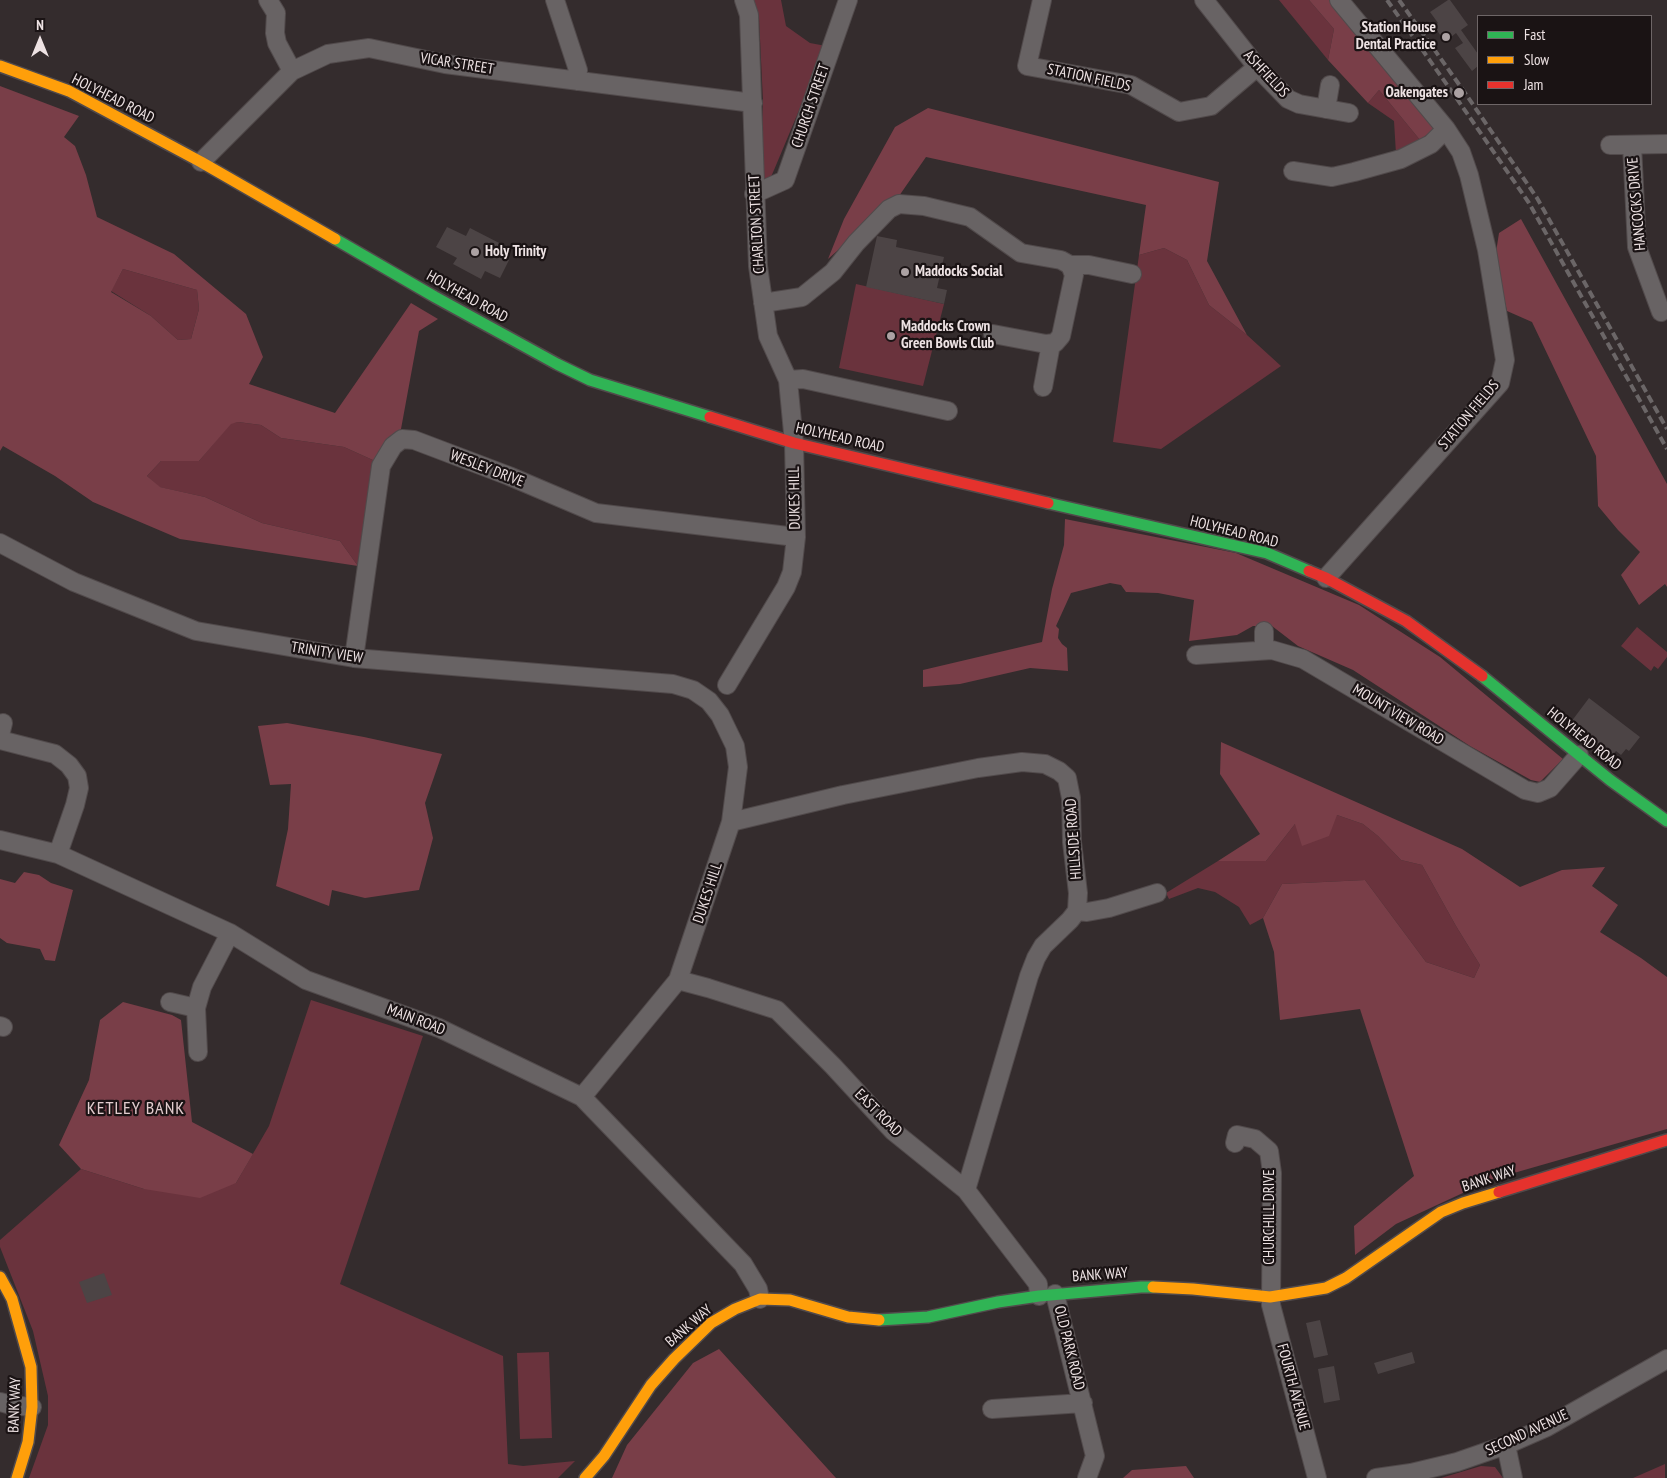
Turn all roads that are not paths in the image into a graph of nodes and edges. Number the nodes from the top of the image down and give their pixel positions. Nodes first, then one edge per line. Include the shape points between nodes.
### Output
1 (268, 0) edge
2 (556, 0) edge
3 (744, 0) edge
4 (848, 0) edge
5 (1042, 0) edge
6 (1204, 0) edge
7 (1339, 0) edge
8 (0, 66) edge
9 (1257, 67) junction
10 (292, 71) junction
11 (577, 81) junction
12 (1330, 85) dead end
13 (753, 103) junction
14 (1326, 109) junction
15 (1349, 113) dead end
16 (1446, 129) junction
17 (1667, 144) edge
18 (1610, 145) dead end
19 (1632, 145) junction
20 (202, 162) junction
21 (1293, 171) dead end
22 (754, 194) junction
23 (1070, 265) junction
24 (1132, 274) dead end
25 (1660, 288) edge
26 (763, 303) junction
27 (1661, 312) dead end
28 (993, 334) dead end
29 (1051, 344) junction
30 (788, 380) junction
31 (1042, 387) dead end
32 (948, 411) dead end
33 (794, 444) junction
34 (796, 537) junction
35 (0, 544) edge
36 (1326, 578) junction
37 (1264, 631) dead end
38 (1264, 650) junction
39 (1196, 655) dead end
40 (354, 658) junction
41 (673, 684) joint
42 (727, 685) dead end
43 (1, 732) edge
44 (1580, 756) junction
45 (1667, 821) edge
46 (731, 822) junction
47 (0, 840) edge
48 (58, 854) junction
49 (1157, 893) dead end
50 (1077, 911) junction
51 (230, 933) junction
52 (678, 980) junction
53 (170, 1002) dead end
54 (196, 1008) junction
55 (198, 1052) dead end
56 (582, 1097) junction
57 (1667, 1140) edge
58 (1235, 1143) dead end
59 (966, 1190) junction
60 (0, 1277) edge
61 (1048, 1295) junction
62 (1270, 1297) junction
63 (760, 1299) junction
64 (1667, 1359) edge
65 (0, 1402) edge
66 (1083, 1402) junction
67 (32, 1407) junction
68 (992, 1410) dead end
69 (1506, 1445) junction
70 (17, 1478) edge
71 (585, 1478) edge
72 (1087, 1478) edge
73 (1317, 1478) edge
74 (1376, 1478) edge
75 (1513, 1478) edge

1 - 10 street via 276,13 278,43
2 - 11 street via 578,70
3 - 13 street, CHARLTON STREET via 749,15
4 - 22 street, CHURCH STREET via 785,180
5 - 9 street, STATION FIELDS via 1027,66 1131,85 1178,112 1211,106
6 - 9 street, ASHFIELDS
7 - 16 street, STATION FIELDS
8 - 20 street, HOLYHEAD ROAD via 69,91
9 - 14 street, ASHFIELDS via 1288,99
10 - 11 street, VICAR STREET via 328,54 369,48 445,64
10 - 20 street, VICAR STREET
11 - 13 street, VICAR STREET
12 - 14 street
13 - 22 street, CHARLTON STREET
14 - 15 street, ASHFIELDS
16 - 21 street via 1431,144 1401,159 1354,172 1332,177
16 - 36 street, STATION FIELDS via 1461,152 1469,175 1487,250 1505,360 1500,383
17 - 19 street, HANCOCKS DRIVE
18 - 19 street, HANCOCKS DRIVE
19 - 25 street, HANCOCKS DRIVE via 1637,247
20 - 33 street, HOLYHEAD ROAD via 424,290 590,380
22 - 26 street, CHARLTON STREET
23 - 24 street via 1089,265
23 - 26 street via 1061,260 1021,253 970,217 924,206 899,204 889,209 856,243 833,272 802,297
23 - 29 street via 1074,275 1061,336
25 - 27 street, HANCOCKS DRIVE
26 - 30 street, CHARLTON STREET via 768,336
28 - 29 street
29 - 31 street
30 - 32 street via 803,379
30 - 33 street, CHARLTON STREET
33 - 34 street, DUKES HILL
33 - 36 street, HOLYHEAD ROAD via 1267,553
34 - 40 street, WESLEY DRIVE via 596,513 509,476 414,440 402,439 392,446 382,466
34 - 42 street, DUKES HILL via 792,572 786,587
35 - 40 street, TRINITY VIEW via 74,582 196,632
36 - 44 street, HOLYHEAD ROAD via 1406,621 1482,676
37 - 38 street
38 - 39 street, MOUNT VIEW ROAD
38 - 44 street, MOUNT VIEW ROAD via 1303,659 1524,790 1538,793 1550,788
40 - 41 street, TRINITY VIEW
41 - 46 street, DUKES HILL via 693,690 709,701 720,715 735,746 738,767
43 - 48 street via 55,754 69,764 77,776 79,788 75,805
44 - 45 street, HOLYHEAD ROAD
46 - 50 street, HILLSIDE ROAD via 978,768 1022,762 1045,764 1059,771 1069,784
46 - 52 street, DUKES HILL
47 - 48 street, MAIN ROAD
48 - 51 street, MAIN ROAD
49 - 50 street via 1109,908
50 - 59 street via 1043,946 1036,958
51 - 54 street via 202,987
51 - 56 street, MAIN ROAD via 306,980 438,1028
52 - 56 street, DUKES HILL
52 - 59 street, EAST ROAD via 777,1010 893,1131
53 - 54 street
54 - 55 street
56 - 63 street, MAIN ROAD via 743,1264 758,1289
57 - 62 street, BANK WAY via 1463,1203 1441,1212 1346,1278 1326,1288
58 - 62 street, CHURCHILL DRIVE via 1238,1135 1255,1139 1269,1151 1272,1173
59 - 61 street, EAST ROAD
60 - 67 street, BANK WAY via 12,1298 31,1366
61 - 62 street, BANK WAY via 1141,1287
61 - 63 street, BANK WAY via 998,1302 928,1318 882,1320 848,1318 790,1300
61 - 66 street, OLD PARK ROAD
62 - 73 street, FOURTH AVENUE
63 - 71 street, BANK WAY via 711,1323 674,1358
64 - 69 street, SECOND AVENUE via 1547,1426
65 - 67 street
66 - 68 street, OLD PARK ROAD
66 - 72 street, OLD PARK ROAD via 1095,1456
67 - 70 street, BANK WAY via 28,1442
69 - 74 street, SECOND AVENUE via 1457,1462
69 - 75 street

